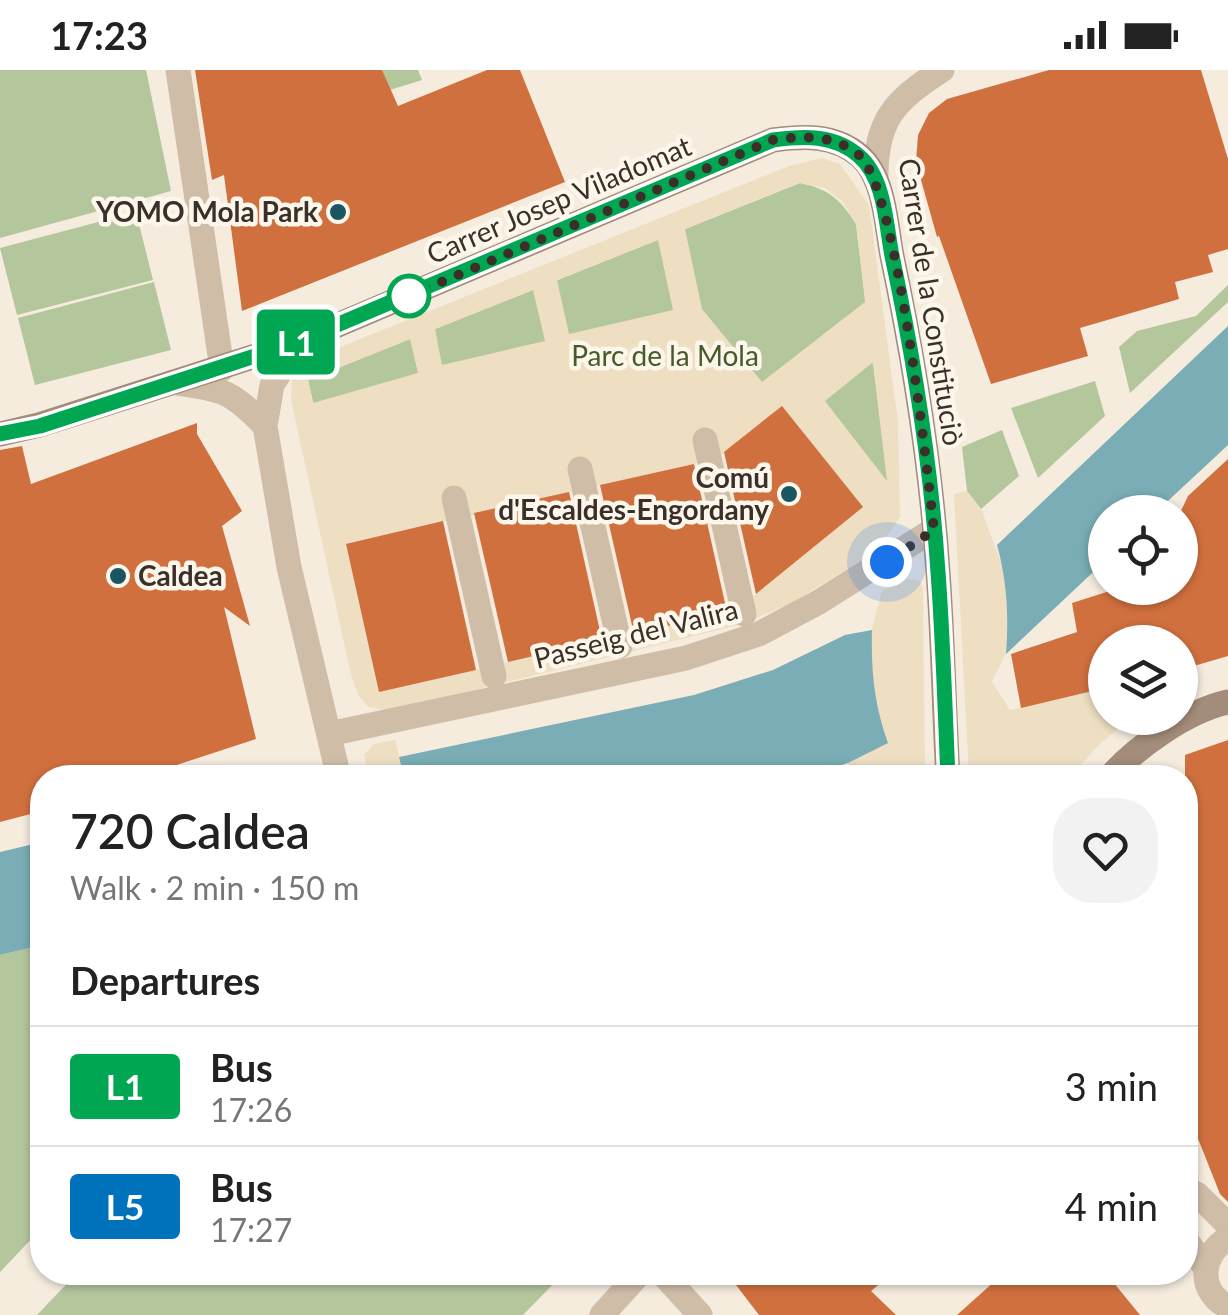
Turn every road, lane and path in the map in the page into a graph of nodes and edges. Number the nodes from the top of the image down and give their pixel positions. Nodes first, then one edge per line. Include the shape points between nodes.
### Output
1 (178, 70) edge
2 (942, 70) edge
3 (876, 180) junction
4 (326, 329) junction
5 (222, 369) junction
6 (178, 383) junction
7 (264, 426) junction
8 (0, 434) edge
9 (705, 440) dead end
10 (580, 469) dead end
11 (454, 498) dead end
12 (934, 530) junction
13 (744, 614) dead end
14 (620, 646) dead end
15 (494, 676) dead end
16 (1228, 702) edge
17 (329, 734) junction
18 (337, 765) edge
19 (947, 765) edge
20 (1120, 765) edge
21 (1198, 1194) edge
22 (1228, 1225) edge
23 (1228, 1238) edge
24 (1198, 1257) edge
25 (1205, 1267) junction
26 (629, 1285) edge
27 (673, 1285) edge
28 (1219, 1308) edge
29 (602, 1315) edge
30 (700, 1315) edge

1 - 5 street
2 - 3 street, Carrer de la Constituciò via 890,114 876,148
3 - 4 main road, Carrer Josep Viladomat via 860,156 831,141 773,140
3 - 12 main road, Carrer de la Constituciò via 922,418
4 - 5 main road, Carrer Josep Viladomat
4 - 7 street via 290,356 272,385
5 - 6 main road, Carrer Josep Viladomat
6 - 7 street via 221,389
6 - 8 main road, Carrer Josep Viladomat
7 - 17 street
9 - 13 street
10 - 14 street
11 - 15 street
12 - 17 street, Passeig del Valira via 759,634 686,658
12 - 19 main road, Carrer de la Constituciò
16 - 20 main road via 1170,728
17 - 18 street
21 - 22 street
23 - 25 street
24 - 25 street
25 - 28 street
26 - 29 street
27 - 30 street

